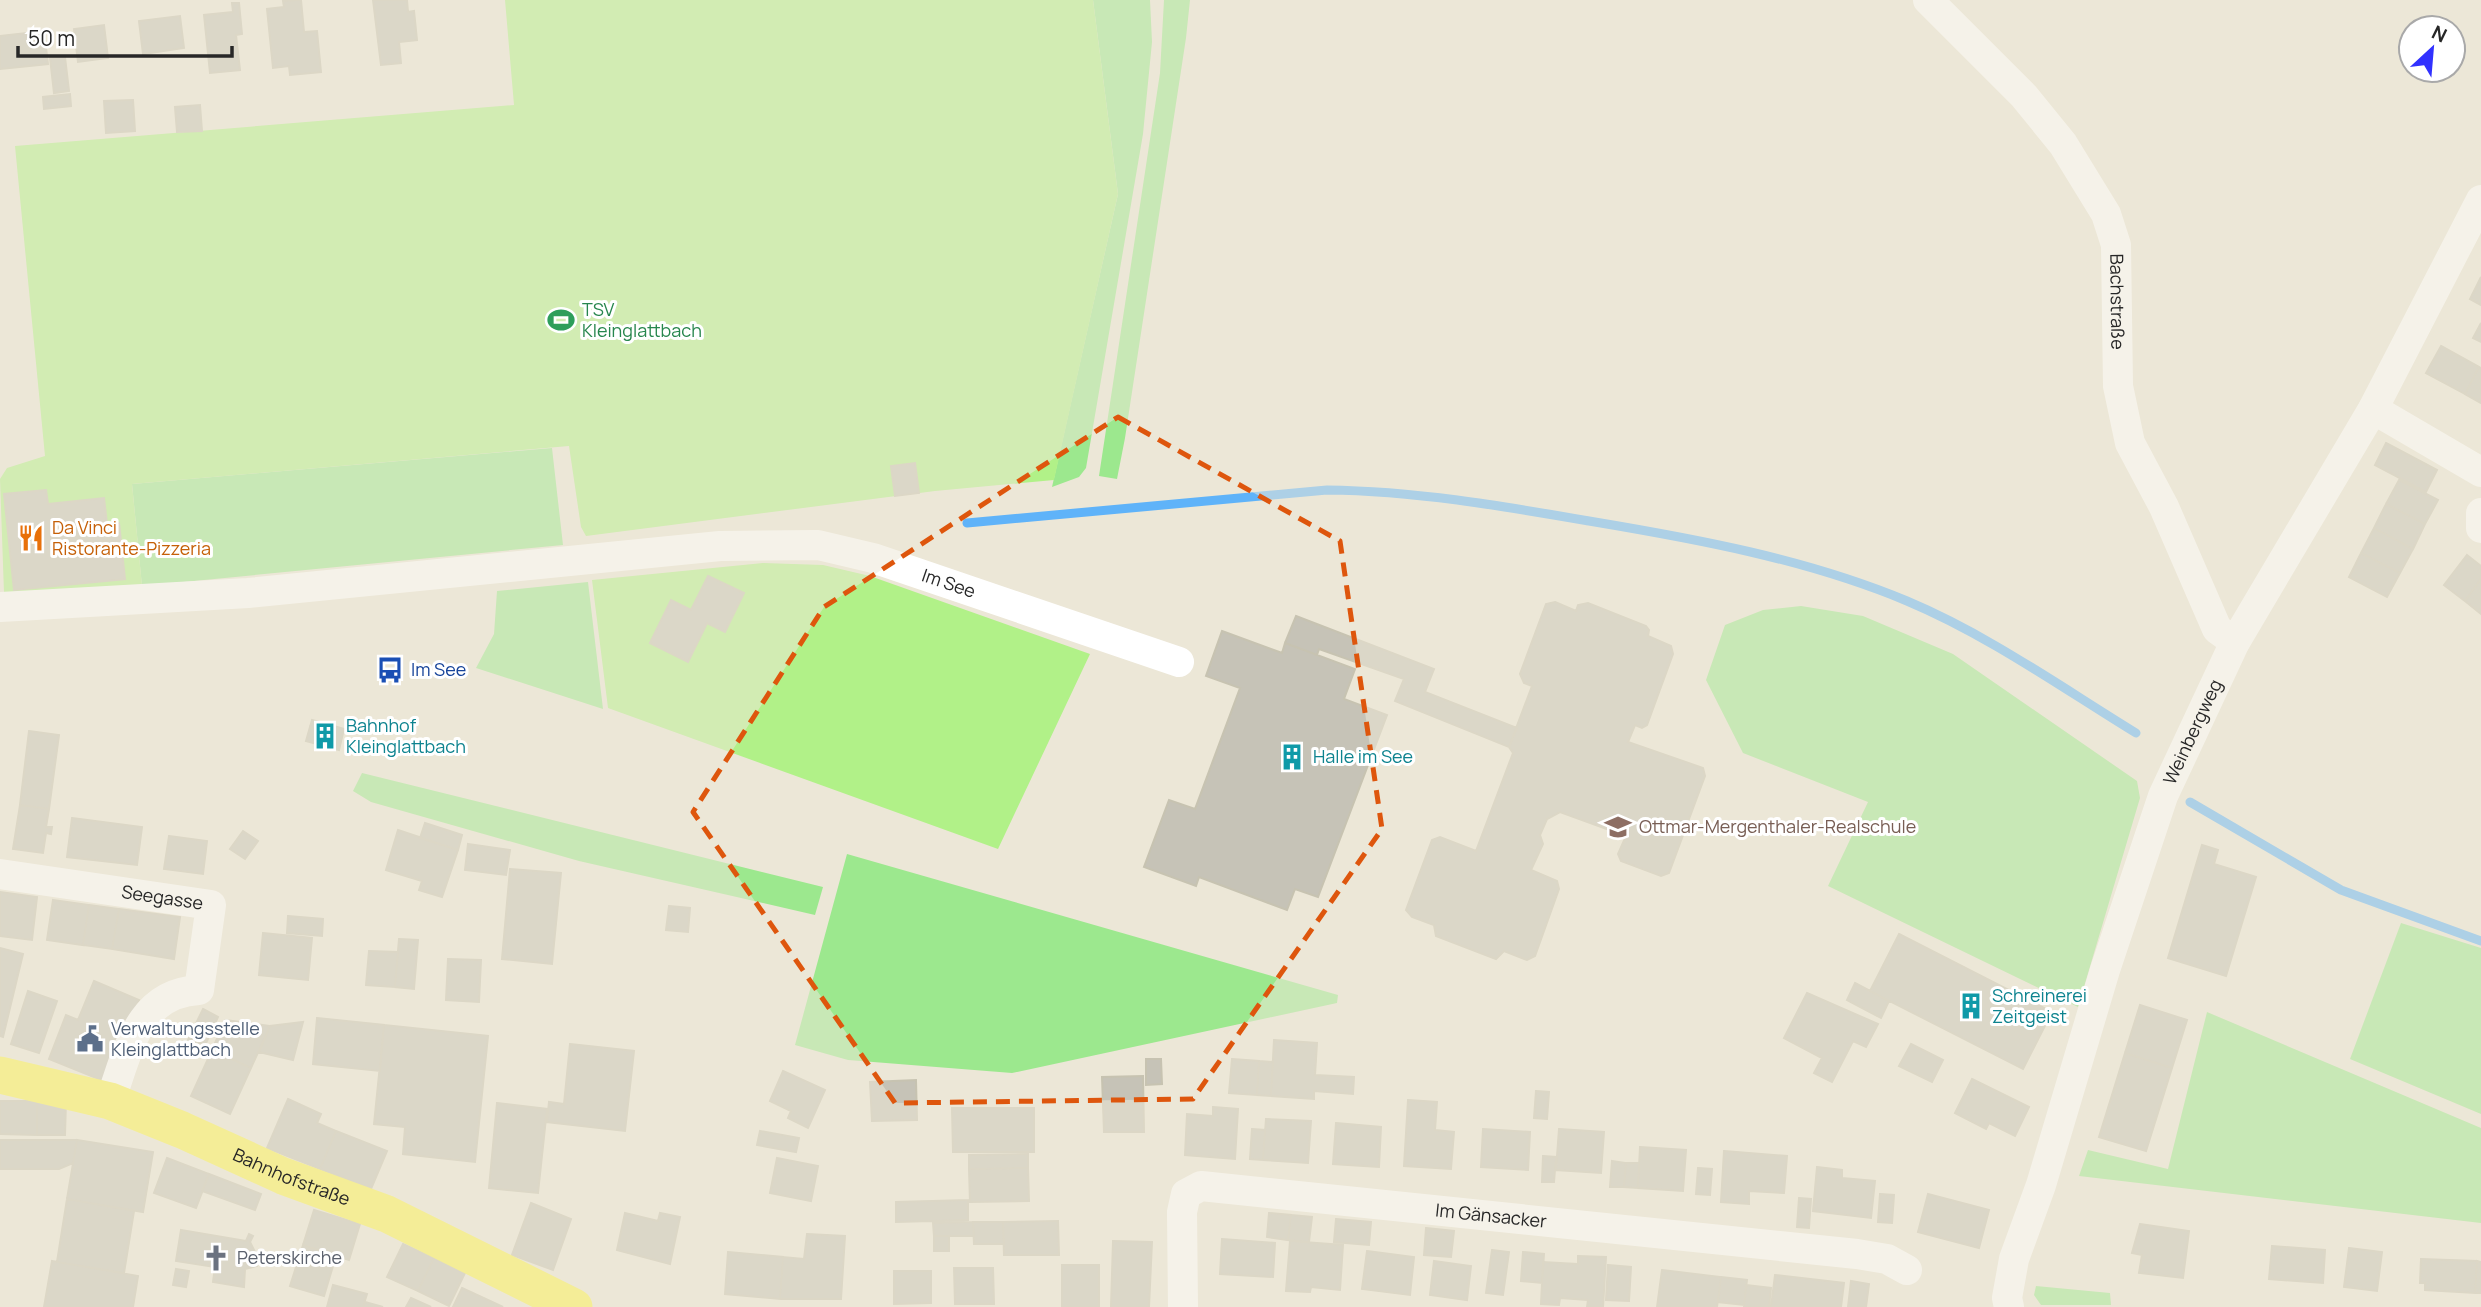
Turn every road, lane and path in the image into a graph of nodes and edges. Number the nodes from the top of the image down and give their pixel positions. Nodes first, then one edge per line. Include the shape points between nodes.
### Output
1 (1928, 0) edge
2 (2481, 200) edge
3 (2373, 409) junction
4 (2481, 472) edge
5 (2481, 513) edge
6 (2481, 528) edge
7 (0, 607) edge
8 (2235, 642) junction
9 (1180, 662) dead end
10 (0, 874) edge
11 (0, 1075) edge
12 (110, 1101) junction
13 (1907, 1270) dead end
14 (574, 1307) edge
15 (1183, 1307) edge
16 (2009, 1307) edge

1 - 8 street, Bachstraße via 2024,96 2063,144 2106,214 2116,245 2118,386 2130,443 2164,507 2217,629
2 - 3 street, Weinbergweg
3 - 4 street
3 - 8 street, Weinbergweg
5 - 6 street
7 - 9 street, Im See via 248,593 720,546 818,545 873,558
8 - 16 street, Weinbergweg via 2163,796 2014,1259
10 - 12 street, Seegasse via 211,905 199,990 180,991 151,1009 138,1025
11 - 12 main road, Bahnhofstraße
12 - 14 main road, Bahnhofstraße via 284,1176 387,1214
13 - 15 street, Im Gänsacker via 1887,1259 1857,1254 1201,1186 1186,1194 1182,1212

